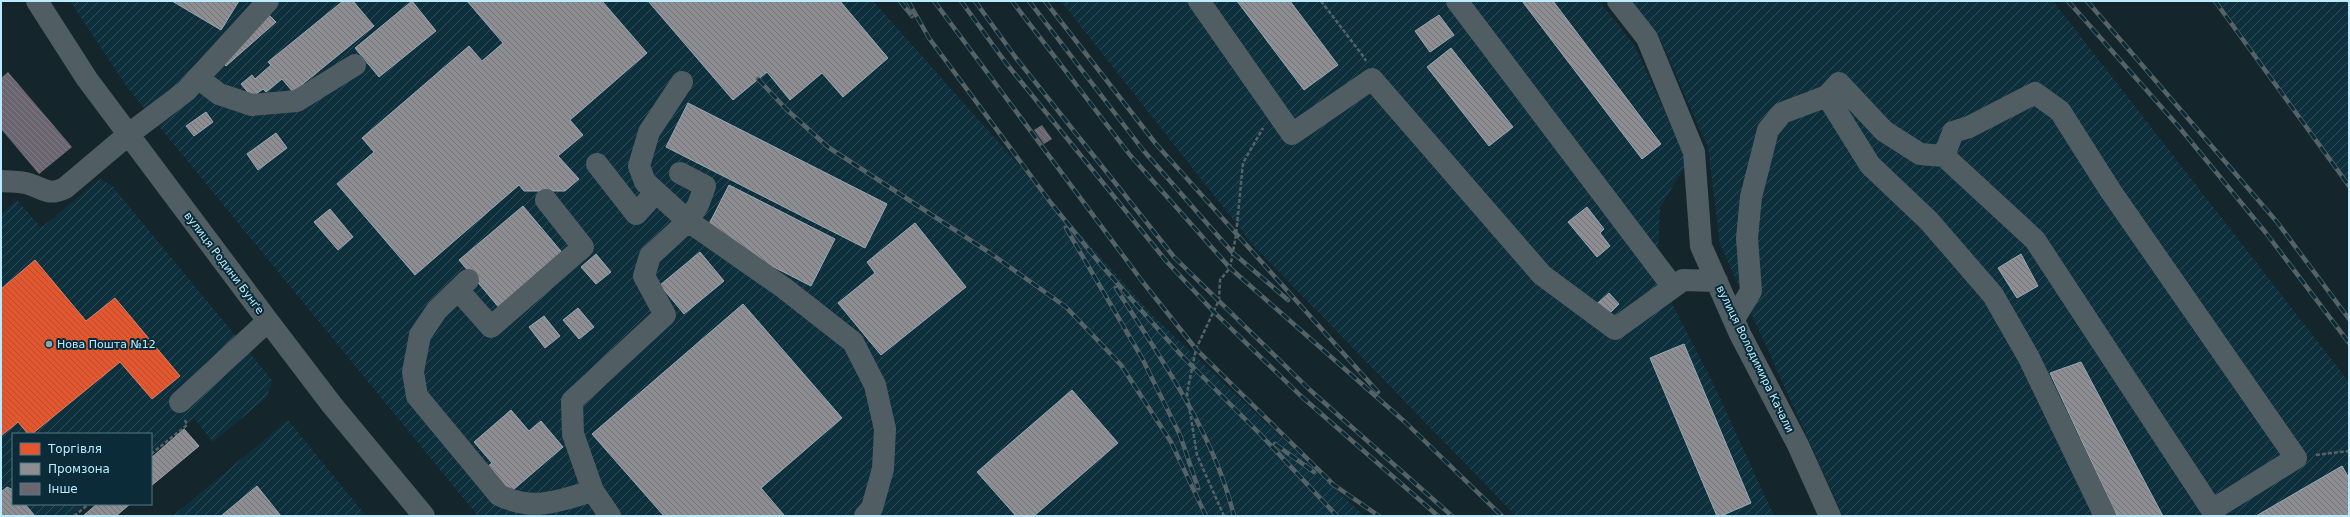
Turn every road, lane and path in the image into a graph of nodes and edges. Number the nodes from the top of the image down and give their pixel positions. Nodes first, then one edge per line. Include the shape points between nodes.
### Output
1 (37, 1) edge
2 (268, 1) edge
3 (1199, 1) edge
4 (1321, 1) edge
5 (1457, 1) edge
6 (1618, 1) edge
7 (355, 65) dead end
8 (198, 78) junction
9 (1372, 79) junction
10 (682, 82) dead end
11 (1827, 96) junction
12 (1274, 108) junction
13 (129, 134) junction
14 (1944, 156) junction
15 (597, 164) dead end
16 (680, 173) dead end
17 (1, 181) edge
18 (656, 192) junction
19 (546, 200) dead end
20 (688, 221) junction
21 (1717, 281) junction
22 (1673, 287) junction
23 (1734, 319) junction
24 (268, 321) junction
25 (180, 402) joint
26 (2349, 451) edge
27 (152, 453) edge
28 (2296, 458) junction
29 (593, 491) junction
30 (88, 505) edge
31 (2213, 513) edge
32 (74, 516) edge
33 (424, 516) edge
34 (610, 516) edge
35 (865, 516) edge
36 (1224, 516) edge
37 (1830, 516) edge
38 (2104, 516) edge

1 - 13 street, вулиця Родини Бунґе via 87,79
2 - 8 street
3 - 12 street
4 - 9 path via 1363,56
5 - 22 street
6 - 21 street, вулиця Володимира Качали via 1647,38 1694,152 1701,246
7 - 8 street via 297,101 252,105 219,94
8 - 13 street
9 - 12 street via 1292,134
9 - 22 street via 1542,275 1615,329
10 - 18 street via 649,132 639,166 645,182
11 - 14 street via 1838,83 1884,131 1920,154
11 - 23 street via 1782,112 1768,130 1751,197 1747,238 1751,291
11 - 38 street via 1870,165 1929,221 1992,295 2028,358
12 - 36 path via 1243,163 1230,268 1220,280 1219,300 1196,349 1187,393 1197,455
13 - 17 street via 65,188 55,193 28,183
13 - 24 street, вулиця Родини Бунґе
14 - 28 street via 1953,132 1969,127 2035,93 2060,111 2115,196
14 - 31 street via 2035,240
15 - 18 street via 636,214
16 - 20 street via 705,186 698,205
18 - 20 street
19 - 29 street via 583,247 491,327 463,285 436,310 420,335 413,372 417,396 499,495 513,502 542,505
20 - 29 street via 650,256 644,276 665,315 572,401 573,434
20 - 35 street via 784,288 853,342 876,385 885,429 883,469 872,508
21 - 22 street via 1683,280
21 - 23 street, вулиця Володимира Качали
23 - 37 street, вулиця Володимира Качали via 1798,445
24 - 25 street
24 - 33 street, вулиця Родини Бунґе via 332,405
25 - 27 path via 187,425
26 - 28 path
28 - 31 street
29 - 34 street
30 - 32 path

